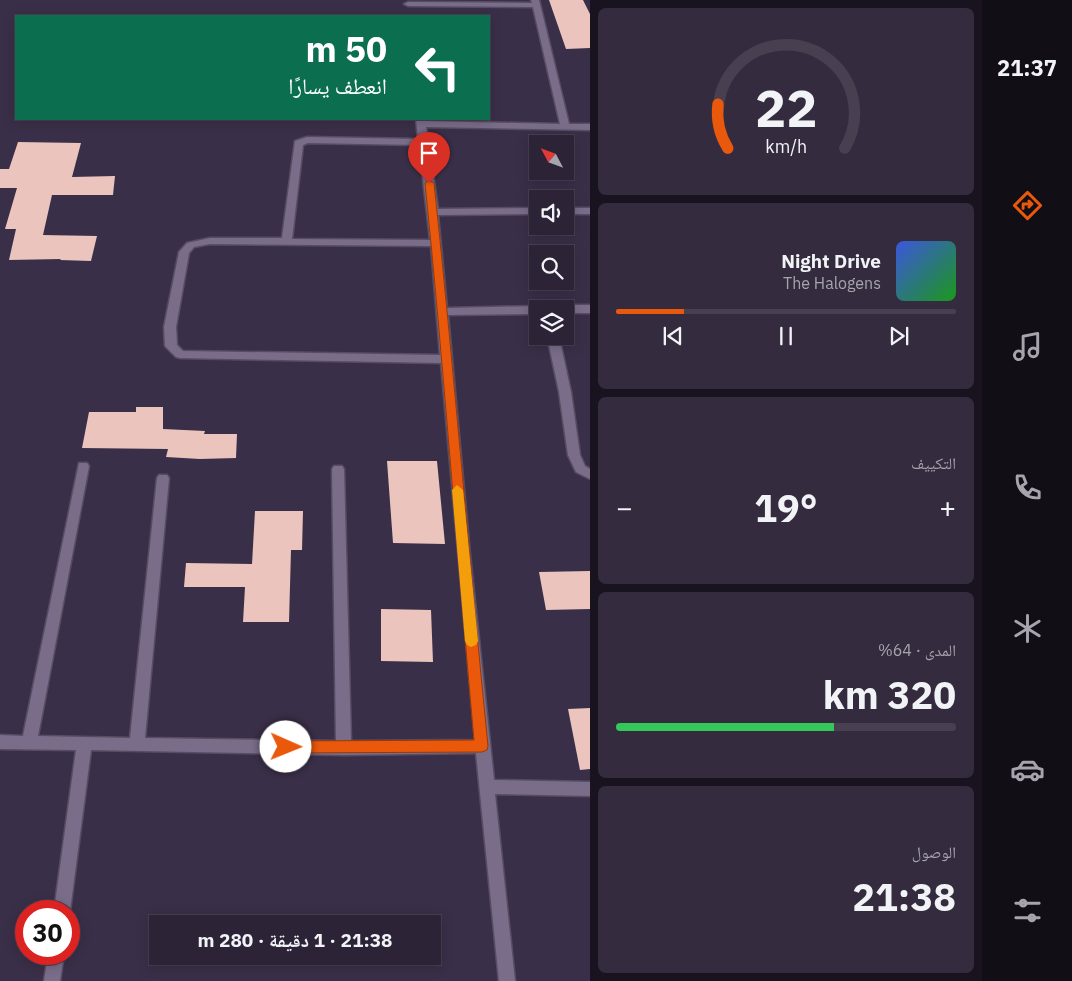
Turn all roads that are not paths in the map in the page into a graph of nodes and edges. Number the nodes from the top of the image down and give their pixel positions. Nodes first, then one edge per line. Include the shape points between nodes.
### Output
1 (408, 2) edge
2 (535, 3) edge
3 (408, 15) edge
4 (420, 121) edge
5 (565, 126) junction
6 (590, 126) edge
7 (422, 142) junction
8 (529, 211) edge
9 (574, 211) edge
10 (590, 211) edge
11 (433, 212) junction
12 (287, 241) junction
13 (436, 244) junction
14 (574, 309) edge
15 (590, 309) edge
16 (529, 310) edge
17 (443, 312) junction
18 (556, 345) edge
19 (446, 359) junction
20 (84, 466) dead end
21 (338, 469) dead end
22 (590, 475) edge
23 (164, 478) dead end
24 (0, 742) edge
25 (29, 742) junction
26 (137, 744) junction
27 (84, 745) junction
28 (482, 746) junction
29 (344, 748) junction
30 (487, 787) junction
31 (590, 789) edge
32 (63, 900) edge
33 (54, 965) edge
34 (52, 981) edge
35 (507, 981) edge

1 - 2 street
1 - 3 street
2 - 5 street
4 - 5 street
4 - 7 street
5 - 6 street
7 - 11 street
7 - 12 street via 308,140 298,143
8 - 11 street
9 - 10 street
11 - 13 street
12 - 13 street
12 - 19 street via 210,241 186,248 170,327 171,346 175,351 188,356
13 - 17 street
14 - 15 street
16 - 17 street
17 - 19 street
18 - 22 street via 574,455 580,469
19 - 28 street
20 - 25 street
21 - 29 street
23 - 26 street
24 - 25 street
25 - 27 street
26 - 27 street
26 - 29 street
27 - 32 street
28 - 29 street
28 - 30 street
30 - 31 street
30 - 35 street
33 - 34 street

